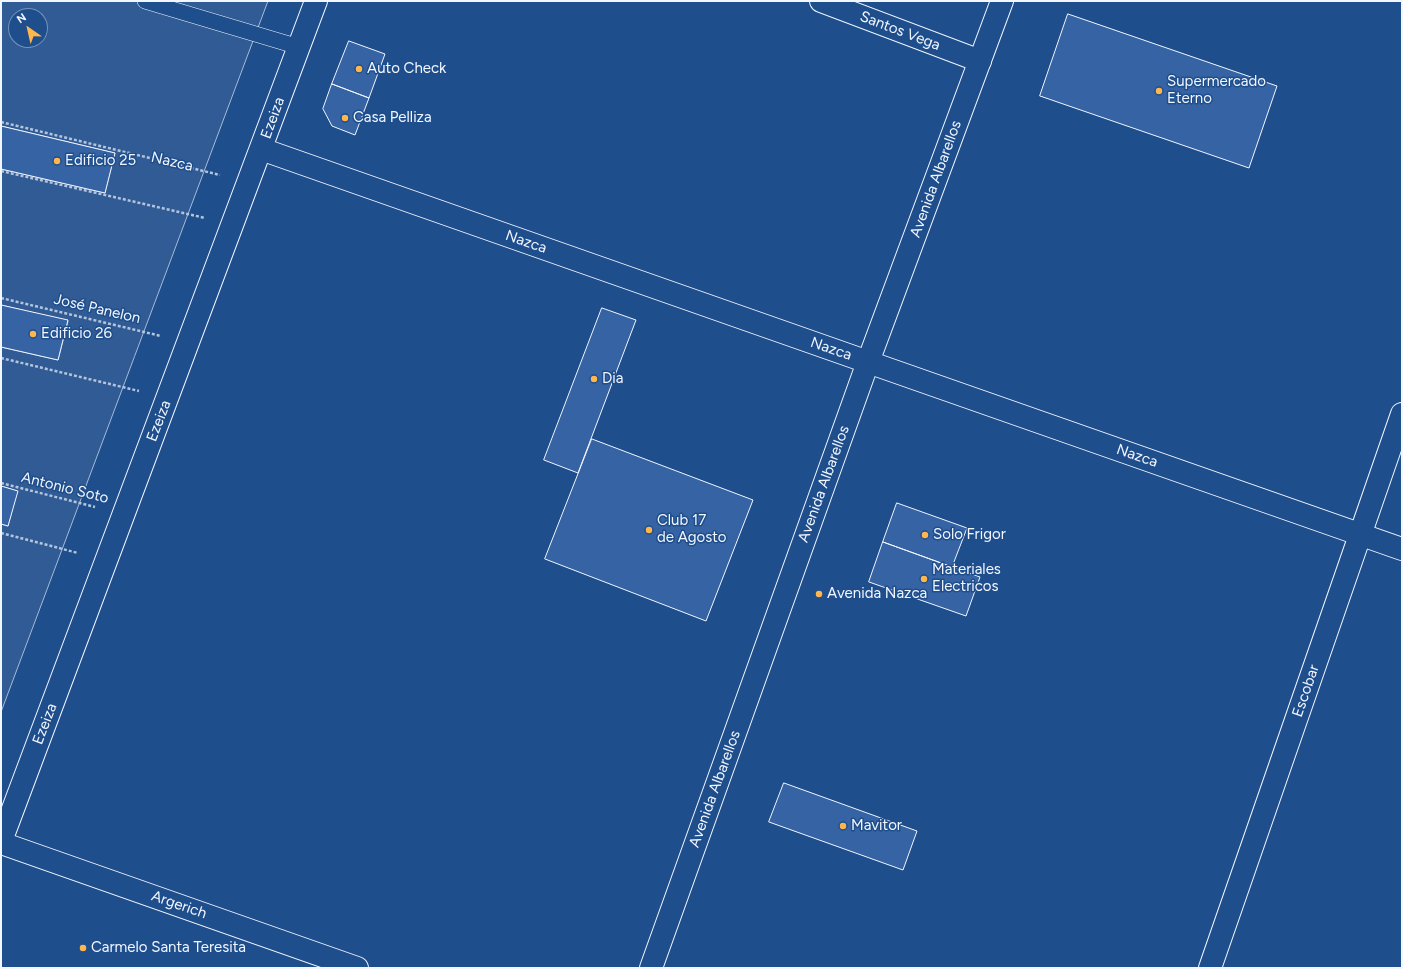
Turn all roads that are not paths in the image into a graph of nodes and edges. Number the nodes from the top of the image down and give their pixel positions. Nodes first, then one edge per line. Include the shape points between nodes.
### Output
1 (145, 1) edge
2 (316, 1) edge
3 (821, 1) edge
4 (1002, 1) edge
5 (299, 47) junction
6 (980, 60) junction
7 (261, 149) junction
8 (868, 362) junction
9 (1402, 414) edge
10 (1360, 534) junction
11 (1402, 549) edge
12 (1, 842) edge
13 (357, 968) edge
14 (651, 968) edge
15 (1210, 968) edge

1 - 5 lane
2 - 5 street, Ezeiza
3 - 6 street, Santos Vega
4 - 6 street, Avenida Albarellos
5 - 7 street, Ezeiza
6 - 8 street, Avenida Albarellos
7 - 8 street, Nazca
7 - 12 street, Ezeiza
8 - 10 street, Nazca
8 - 14 street, Avenida Albarellos
9 - 10 street, Escobar
10 - 11 street, Nazca
10 - 15 street, Escobar
12 - 13 street, Argerich

